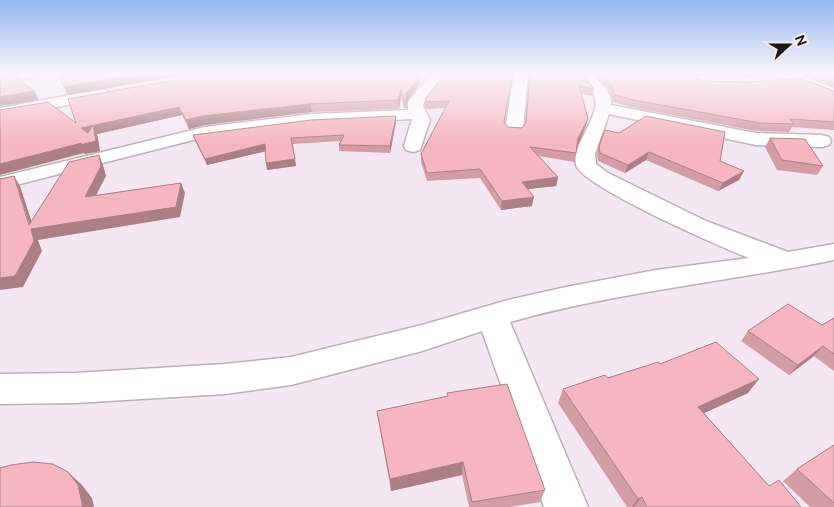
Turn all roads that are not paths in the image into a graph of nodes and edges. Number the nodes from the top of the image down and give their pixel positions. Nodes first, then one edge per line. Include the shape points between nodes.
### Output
1 (28, 97) edge
2 (420, 97) edge
3 (518, 97) edge
4 (602, 97) edge
5 (602, 108) junction
6 (0, 113) edge
7 (420, 114) junction
8 (514, 130) edge
9 (822, 141) dead end
10 (413, 146) dead end
11 (0, 183) edge
12 (834, 252) edge
13 (788, 261) junction
14 (492, 316) junction
15 (0, 389) edge
16 (566, 507) edge

1 - 6 street
2 - 7 street via 415,106
3 - 8 street
4 - 5 street
5 - 9 street via 756,139
5 - 13 street via 585,154 586,166 599,178 743,247
7 - 10 street
7 - 11 street via 312,119 205,132
12 - 13 street
13 - 14 street via 647,281
14 - 15 street via 422,338 291,371 225,379
14 - 16 street

